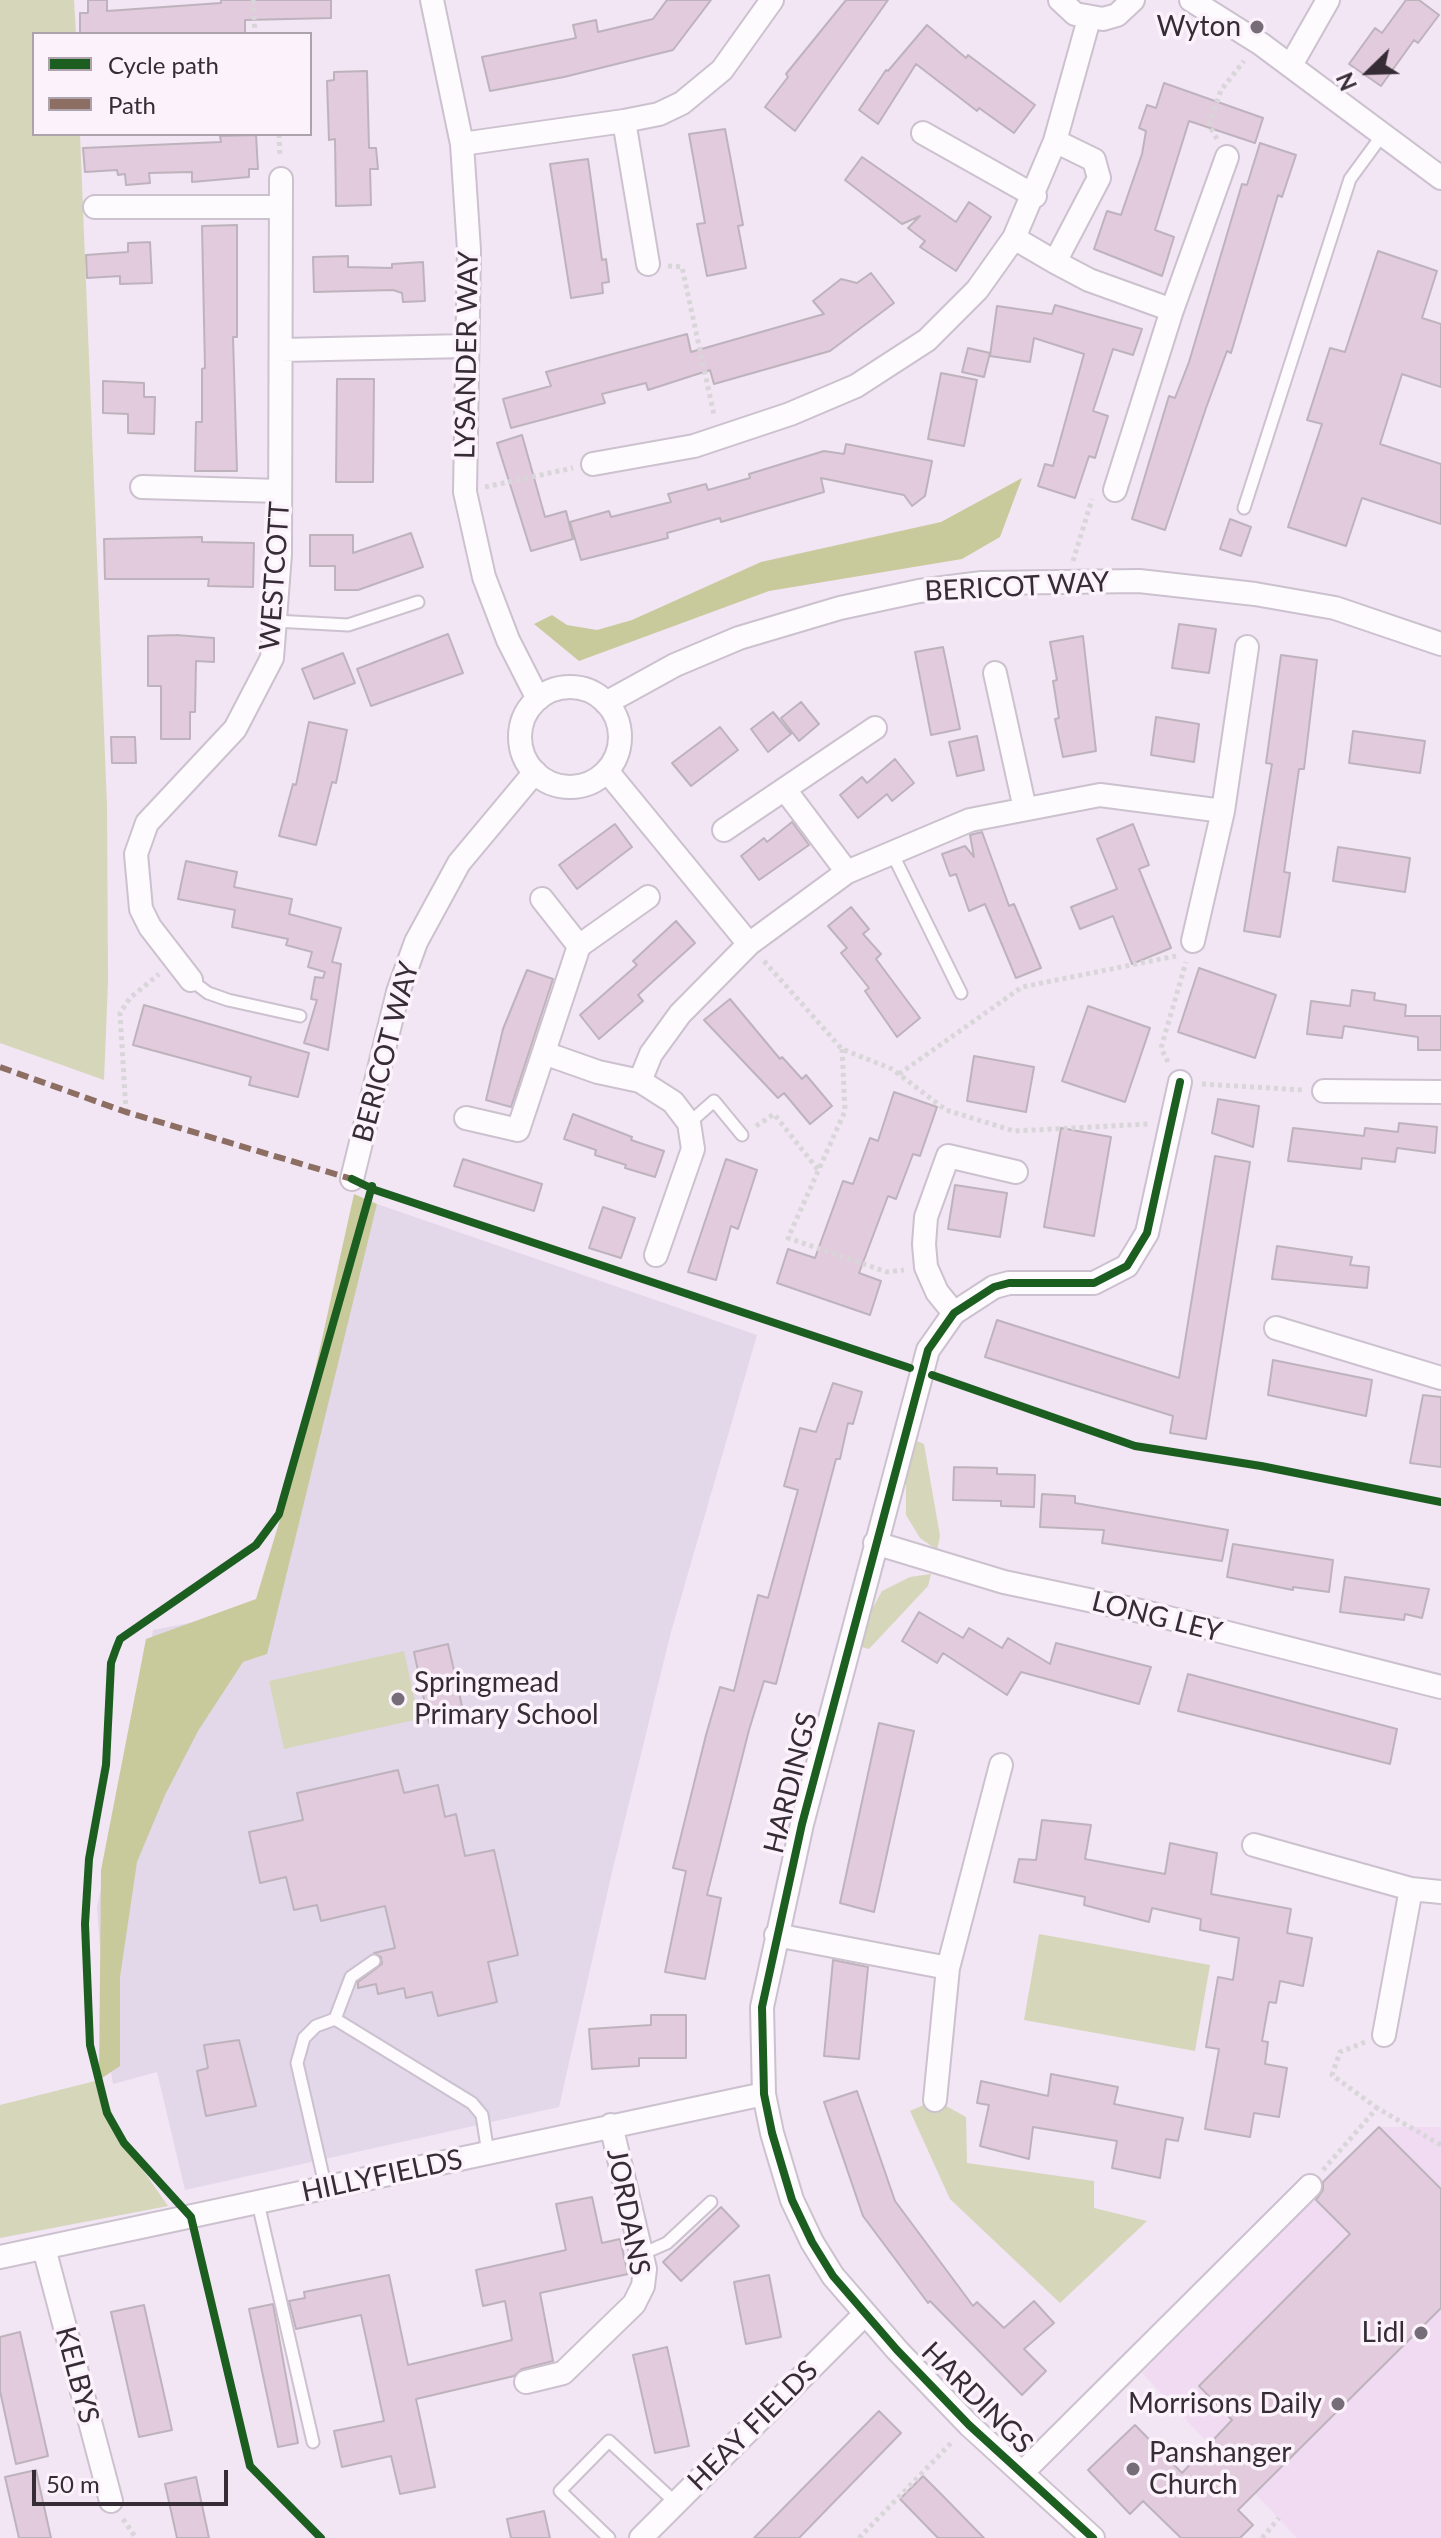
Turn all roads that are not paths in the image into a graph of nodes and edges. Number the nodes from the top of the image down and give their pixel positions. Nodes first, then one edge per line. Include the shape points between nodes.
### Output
1 (432, 0) edge
2 (772, 0) edge
3 (1060, 0) edge
4 (1133, 0) edge
5 (1191, 0) edge
6 (1328, 0) edge
7 (1089, 19) junction
8 (1291, 65) junction
9 (624, 121) junction
10 (923, 133) dead end
11 (1383, 134) junction
12 (1055, 141) junction
13 (462, 144) junction
14 (1227, 157) road end
15 (1441, 178) edge
16 (281, 179) dead end
17 (1035, 196) junction
18 (95, 207) dead end
19 (281, 207) junction
20 (1014, 238) junction
21 (1055, 262) junction
22 (648, 264) road end
23 (1172, 310) junction
24 (467, 346) junction
25 (282, 350) junction
26 (593, 464) road end
27 (142, 487) dead end
28 (1115, 490) road end
29 (280, 491) junction
30 (1244, 508) dead end
31 (418, 602) dead end
32 (275, 621) junction
33 (1441, 644) edge
34 (1247, 647) dead end
35 (995, 673) dead end
36 (538, 699) junction
37 (606, 703) junction
38 (875, 728) dead end
39 (607, 771) junction
40 (535, 772) junction
41 (786, 791) junction
42 (1025, 809) junction
43 (1223, 811) junction
44 (724, 830) dead end
45 (892, 853) junction
46 (847, 872) junction
47 (648, 897) dead end
48 (542, 899) dead end
49 (1193, 941) dead end
50 (749, 944) junction
51 (579, 946) junction
52 (191, 980) joint
53 (961, 993) dead end
54 (300, 1016) dead end
55 (544, 1053) junction
56 (640, 1081) junction
57 (1180, 1083) road end
58 (1324, 1091) road end
59 (1441, 1092) edge
60 (466, 1118) dead end
61 (689, 1123) junction
62 (742, 1135) road end
63 (1016, 1172) dead end
64 (352, 1179) dead end
65 (656, 1255) dead end
66 (954, 1313) junction
67 (1276, 1328) dead end
68 (1441, 1378) edge
69 (875, 1543) junction
70 (1441, 1687) edge
71 (1001, 1765) dead end
72 (1254, 1845) dead end
73 (1411, 1889) junction
74 (1441, 1892) edge
75 (776, 1935) junction
76 (374, 1961) dead end
77 (948, 1968) junction
78 (335, 2019) junction
79 (1384, 2035) road end
80 (764, 2094) junction
81 (935, 2100) dead end
82 (611, 2125) junction
83 (488, 2153) junction
84 (1310, 2186) road end
85 (326, 2189) junction
86 (711, 2202) dead end
87 (258, 2203) junction
88 (44, 2248) junction
89 (642, 2254) junction
90 (0, 2257) edge
91 (864, 2315) junction
92 (526, 2382) dead end
93 (313, 2442) dead end
94 (1022, 2473) junction
95 (111, 2501) dead end
96 (676, 2503) junction
97 (609, 2538) edge
98 (641, 2538) edge
99 (1093, 2538) edge

1 - 13 street, LYSANDER WAY
2 - 9 street via 701,91 659,114
3 - 7 street
4 - 7 street via 1117,15
5 - 8 street
6 - 8 street
7 - 12 street
8 - 11 street
9 - 13 street
9 - 22 street
10 - 17 street
11 - 15 street
11 - 30 lane via 1350,179
12 - 17 street
12 - 21 street via 1094,160 1099,178
13 - 24 street, LYSANDER WAY via 469,250
14 - 23 street
16 - 19 street, WESTCOTT
17 - 20 street
18 - 19 street
19 - 25 street, WESTCOTT
20 - 21 street
20 - 26 street via 954,314 894,363 819,403 720,440
21 - 23 street
23 - 28 street
24 - 25 street
24 - 36 street, LYSANDER WAY via 465,492 484,577
25 - 29 street, WESTCOTT
27 - 29 street
29 - 32 street, WESTCOTT
31 - 32 lane via 348,625
32 - 52 street, WESTCOTT via 272,658 235,729 175,789 140,838 135,873 141,909
33 - 37 street, BERICOT WAY via 1335,608 1139,581 950,587 840,608 739,638
34 - 43 street
35 - 42 street
36 - 37 street via 565,687 580,688
36 - 40 street via 527,712 520,743
37 - 39 street via 620,729 615,759
38 - 41 street
39 - 40 street via 579,787 555,784
39 - 50 street
40 - 64 street, BERICOT WAY via 459,863 416,942 398,992
41 - 44 street
41 - 46 street
42 - 43 street via 1100,795
42 - 45 street via 970,820
43 - 49 street
45 - 46 street
45 - 53 lane
46 - 50 street
47 - 51 street
48 - 51 street
50 - 56 street via 680,1014 651,1054
51 - 55 street
52 - 54 lane via 228,1000
55 - 56 street
55 - 60 street via 518,1130
56 - 61 street via 673,1102
57 - 66 street, HARDINGS via 1147,1233 1127,1266 1094,1283 1009,1283
58 - 59 street
61 - 62 lane via 714,1101
61 - 65 street via 693,1149
63 - 66 street via 948,1156 926,1217 926,1267
66 - 69 street, HARDINGS via 928,1350
67 - 68 street
69 - 70 street, LONG LEY via 1004,1582
69 - 75 street, HARDINGS
71 - 77 street
72 - 73 street
73 - 74 street
73 - 79 street
75 - 77 street
75 - 80 street, HARDINGS via 762,2007
76 - 78 lane via 351,1977
77 - 81 street
78 - 83 lane via 472,2103 482,2115
78 - 85 lane via 304,2038 297,2063
80 - 82 street, HILLYFIELDS
80 - 91 street, HARDINGS via 792,2200 819,2253
82 - 83 street, HILLYFIELDS
82 - 89 street, JORDANS
83 - 85 street, HILLYFIELDS
84 - 94 street, HARDINGS
85 - 87 street, HILLYFIELDS
86 - 89 lane via 667,2243
87 - 88 street, HILLYFIELDS
87 - 93 lane
88 - 90 street, HILLYFIELDS
88 - 95 street, KELBYS
89 - 92 street, JORDANS via 643,2286 634,2304 563,2373
91 - 94 street, HARDINGS
91 - 96 street, HEAY FIELDS
94 - 99 street, HARDINGS
96 - 97 lane via 609,2441 560,2491
96 - 98 street, HEAY FIELDS

